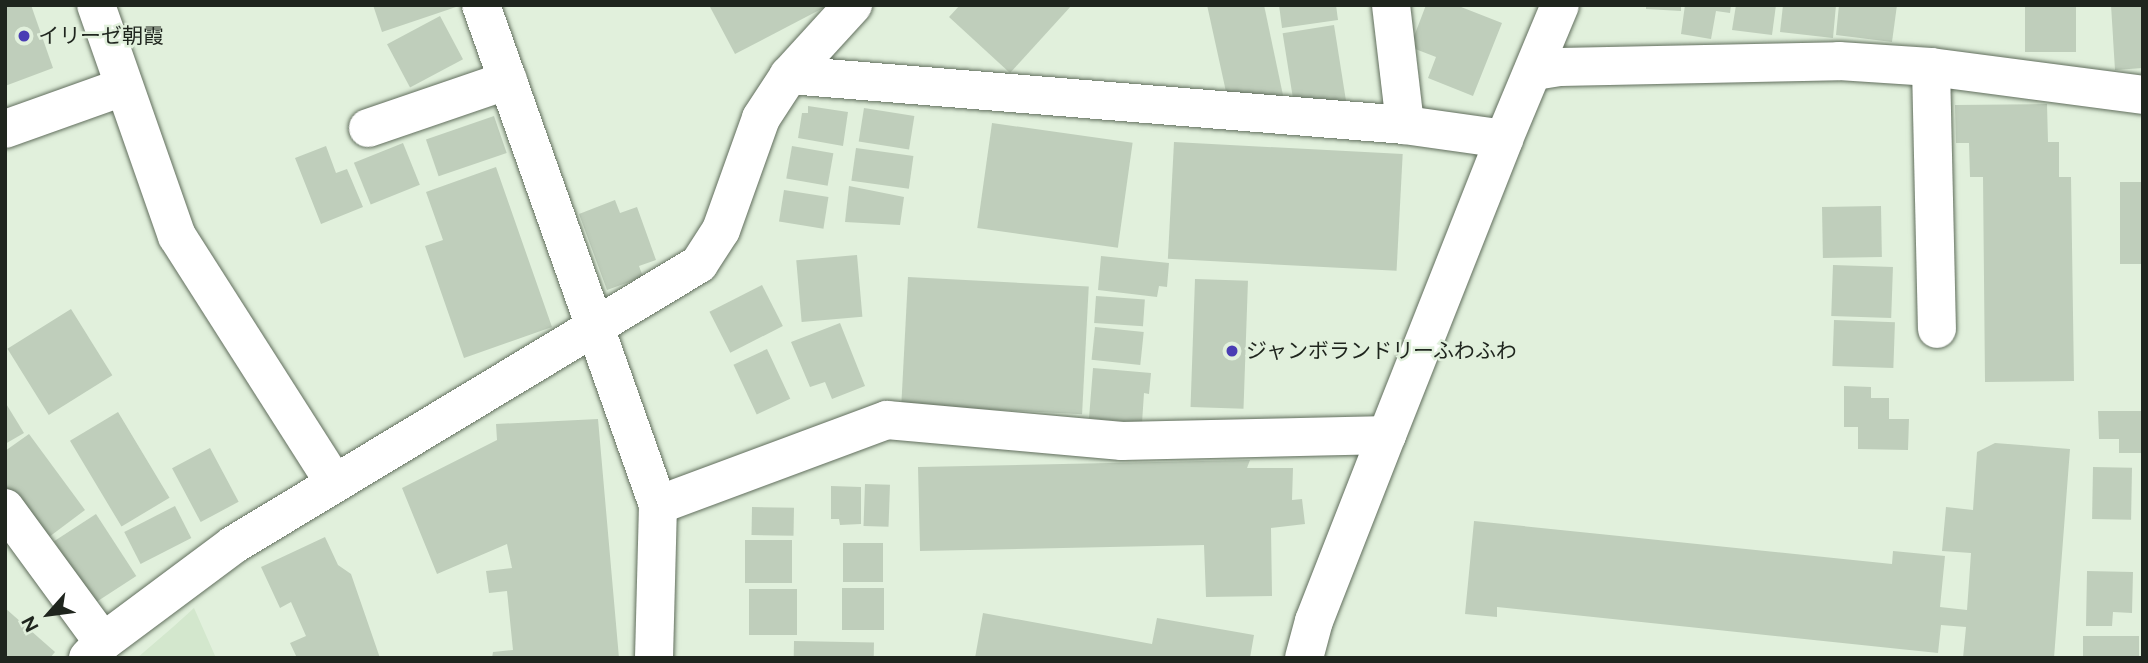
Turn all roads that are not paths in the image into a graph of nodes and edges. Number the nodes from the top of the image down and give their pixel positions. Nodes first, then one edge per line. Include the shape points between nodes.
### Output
1 (96, 5) edge
2 (481, 5) edge
3 (853, 5) edge
4 (1391, 5) edge
5 (1560, 5) edge
6 (1931, 68) junction
7 (1535, 71) junction
8 (789, 75) junction
9 (508, 80) junction
10 (123, 87) junction
11 (2143, 95) edge
12 (1405, 125) junction
13 (368, 128) dead end
14 (5, 129) edge
15 (1504, 139) junction
16 (596, 325) junction
17 (1937, 328) dead end
18 (1387, 435) junction
19 (334, 482) junction
20 (658, 505) junction
21 (5, 508) edge
22 (96, 650) edge
23 (654, 658) edge
24 (1304, 658) edge

1 - 10 street
2 - 9 street
3 - 8 street
4 - 12 street
5 - 7 street
6 - 7 street via 1839,61
6 - 11 street
6 - 17 street
7 - 15 street
8 - 12 street
8 - 16 street via 761,118 721,230 699,264
9 - 13 street
9 - 16 street
10 - 14 street
10 - 19 street via 177,236
12 - 15 street
15 - 18 street
16 - 19 street
16 - 20 street
18 - 20 street via 1122,441 887,420
18 - 24 street via 1314,621
19 - 22 street via 233,545
20 - 23 street
21 - 22 street

